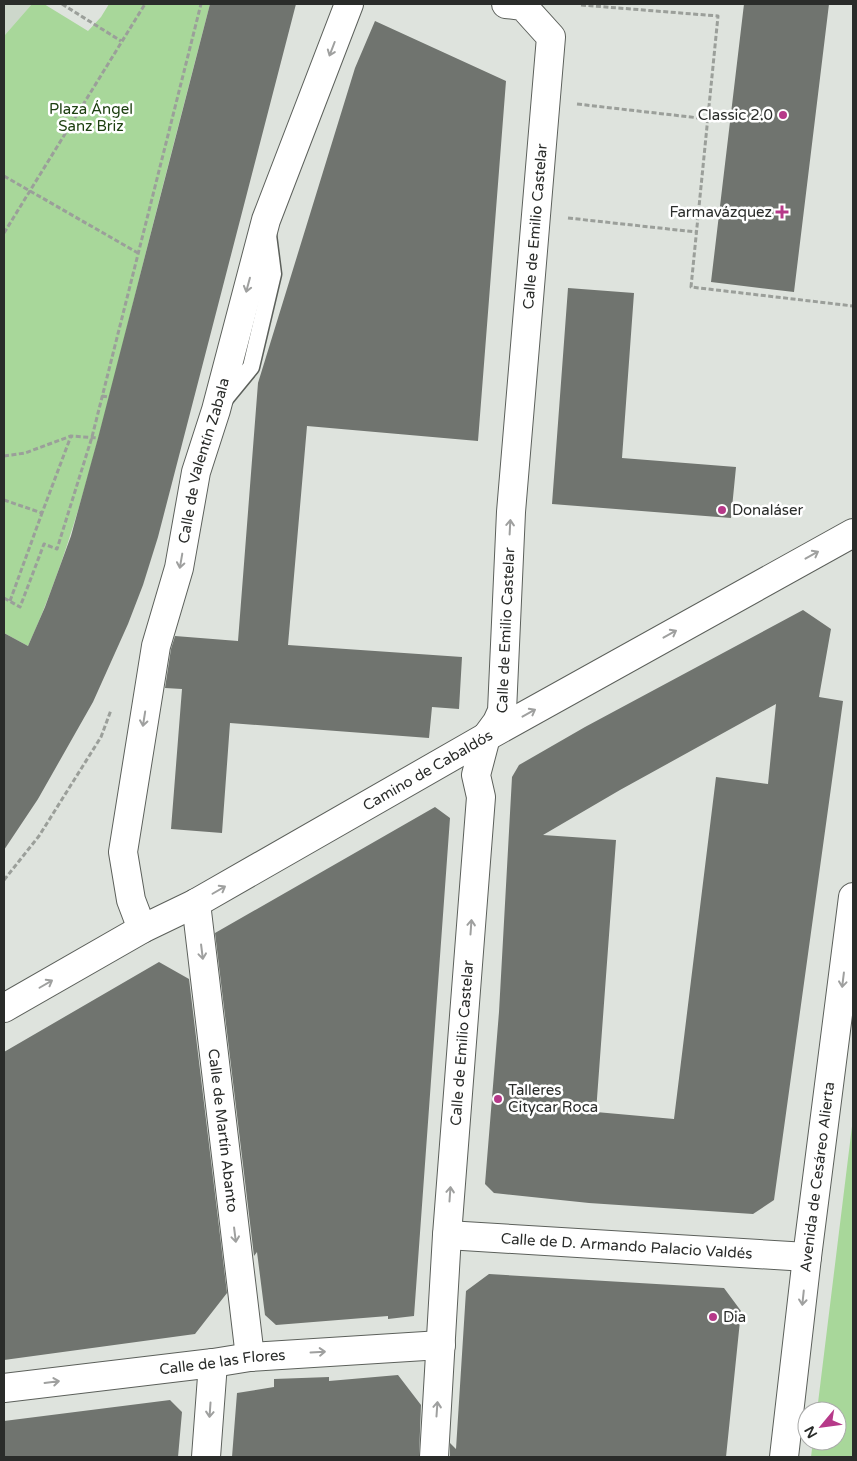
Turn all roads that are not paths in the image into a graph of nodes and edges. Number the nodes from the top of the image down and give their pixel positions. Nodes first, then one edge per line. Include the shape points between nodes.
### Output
1 (349, 4) edge
2 (506, 4) edge
3 (853, 533) edge
4 (486, 737) junction
5 (853, 897) edge
6 (196, 903) junction
7 (142, 929) junction
8 (4, 1008) edge
9 (447, 1235) junction
10 (807, 1257) junction
11 (441, 1345) junction
12 (250, 1357) junction
13 (213, 1363) junction
14 (4, 1388) edge
15 (206, 1457) edge
16 (434, 1457) edge
17 (784, 1457) edge

1 -> 7 street, Calle de Valentín Zabala via 266,220 216,410 196,472 179,568 156,646 124,852 131,900
4 -> 2 street, Calle de Emilio Castelar via 502,711 510,512 552,36 523,6
4 -> 3 street, Camino de Cabaldós
6 -> 4 street, Camino de Cabaldós
9 -> 4 street, Calle de Emilio Castelar via 482,797 476,775
5 -> 10 street, Avenida de Cesáreo Alierta
6 - 7 street, Camino de Cabaldós
6 -> 12 street, Calle de Martín Abanto
8 -> 7 street, Camino de Cabaldós
9 - 10 street, Calle de D. Armando Palacio Valdés
9 - 11 street, Calle de Emilio Castelar
10 -> 17 street, Avenida de Cesáreo Alierta
12 -> 11 street, Calle de las Flores
16 -> 11 street, Calle de Emilio Castelar
12 - 13 street, Calle de las Flores
14 -> 13 street, Calle de las Flores
13 -> 15 street

